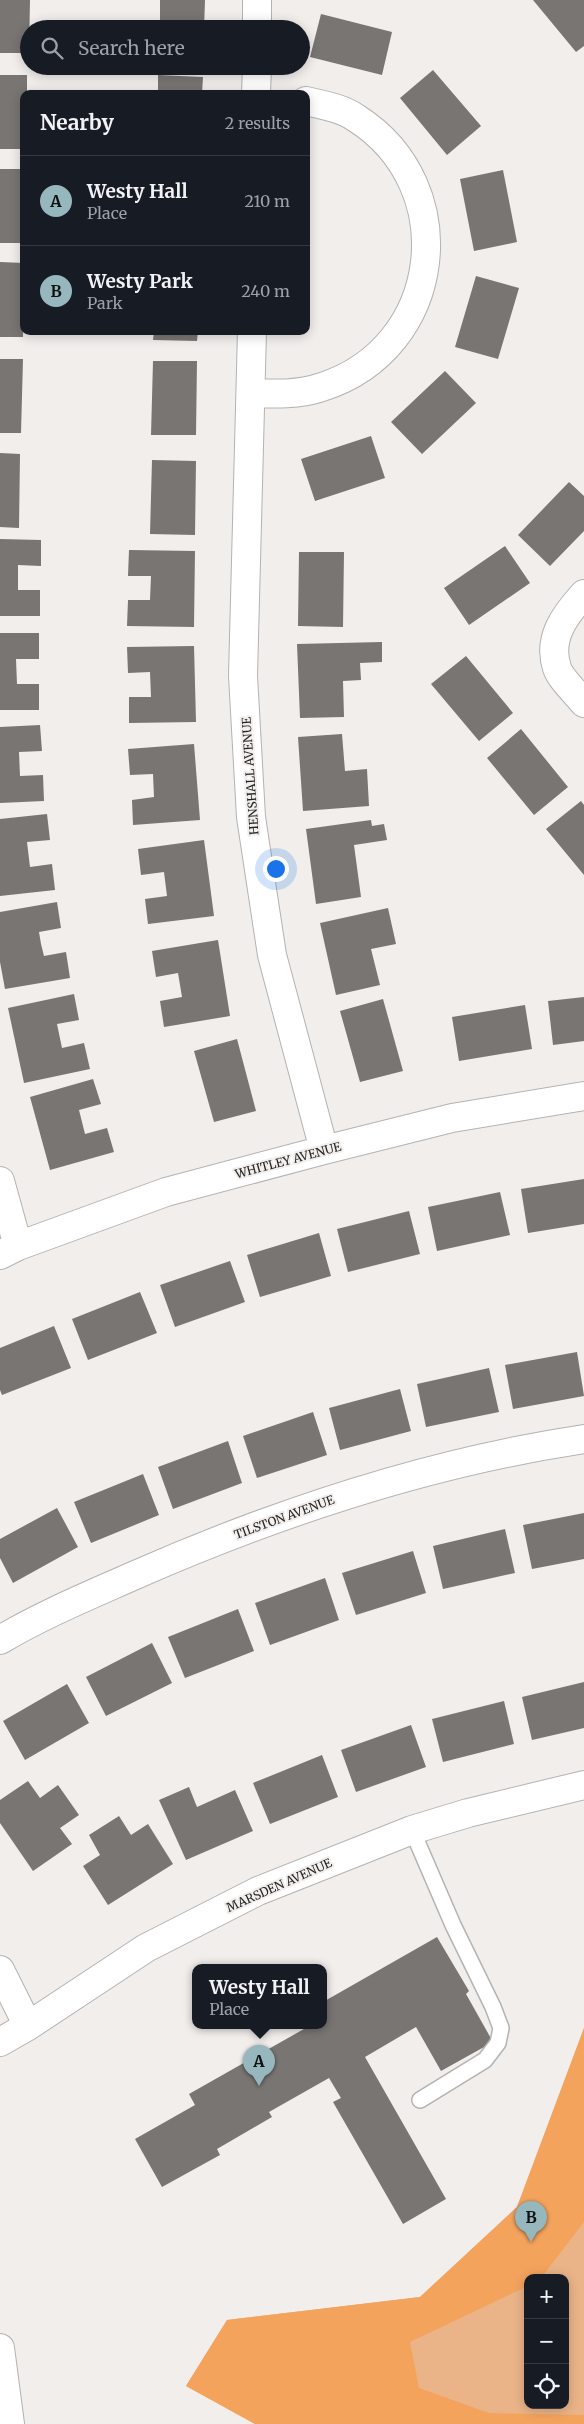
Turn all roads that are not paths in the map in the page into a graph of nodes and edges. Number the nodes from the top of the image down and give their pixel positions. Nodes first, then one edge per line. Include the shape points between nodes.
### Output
1 (257, 0) edge
2 (257, 20) edge
3 (256, 75) edge
4 (256, 90) edge
5 (310, 102) edge
6 (252, 335) edge
7 (250, 393) junction
8 (584, 594) edge
9 (584, 702) edge
10 (584, 1096) edge
11 (324, 1150) junction
12 (0, 1181) edge
13 (9, 1251) edge
14 (584, 1439) edge
15 (0, 1640) edge
16 (584, 1785) edge
17 (412, 1830) junction
18 (0, 1970) edge
19 (28, 2026) junction
20 (0, 2042) edge
21 (420, 2100) dead end
22 (0, 2348) edge
23 (10, 2424) edge

1 - 2 street
3 - 4 street
5 - 7 street via 355,116 397,153 412,178 421,206 427,254 424,277 418,298 394,338 359,370 330,384 301,392
6 - 7 street, HENSHALL AVENUE
7 - 11 street, HENSHALL AVENUE via 243,676 251,817 272,955
8 - 9 street via 564,616 555,641 557,669
10 - 11 street, WHITLEY AVENUE via 452,1118
11 - 13 street, WHITLEY AVENUE via 166,1192
12 - 13 street
14 - 15 street, TILSTON AVENUE via 453,1466 352,1493 163,1563
16 - 17 street, MARSDEN AVENUE
17 - 19 street, MARSDEN AVENUE via 258,1891 146,1948
17 - 21 lane via 501,2028 498,2043 485,2060
18 - 19 street
19 - 20 street, MARSDEN AVENUE
22 - 23 street

